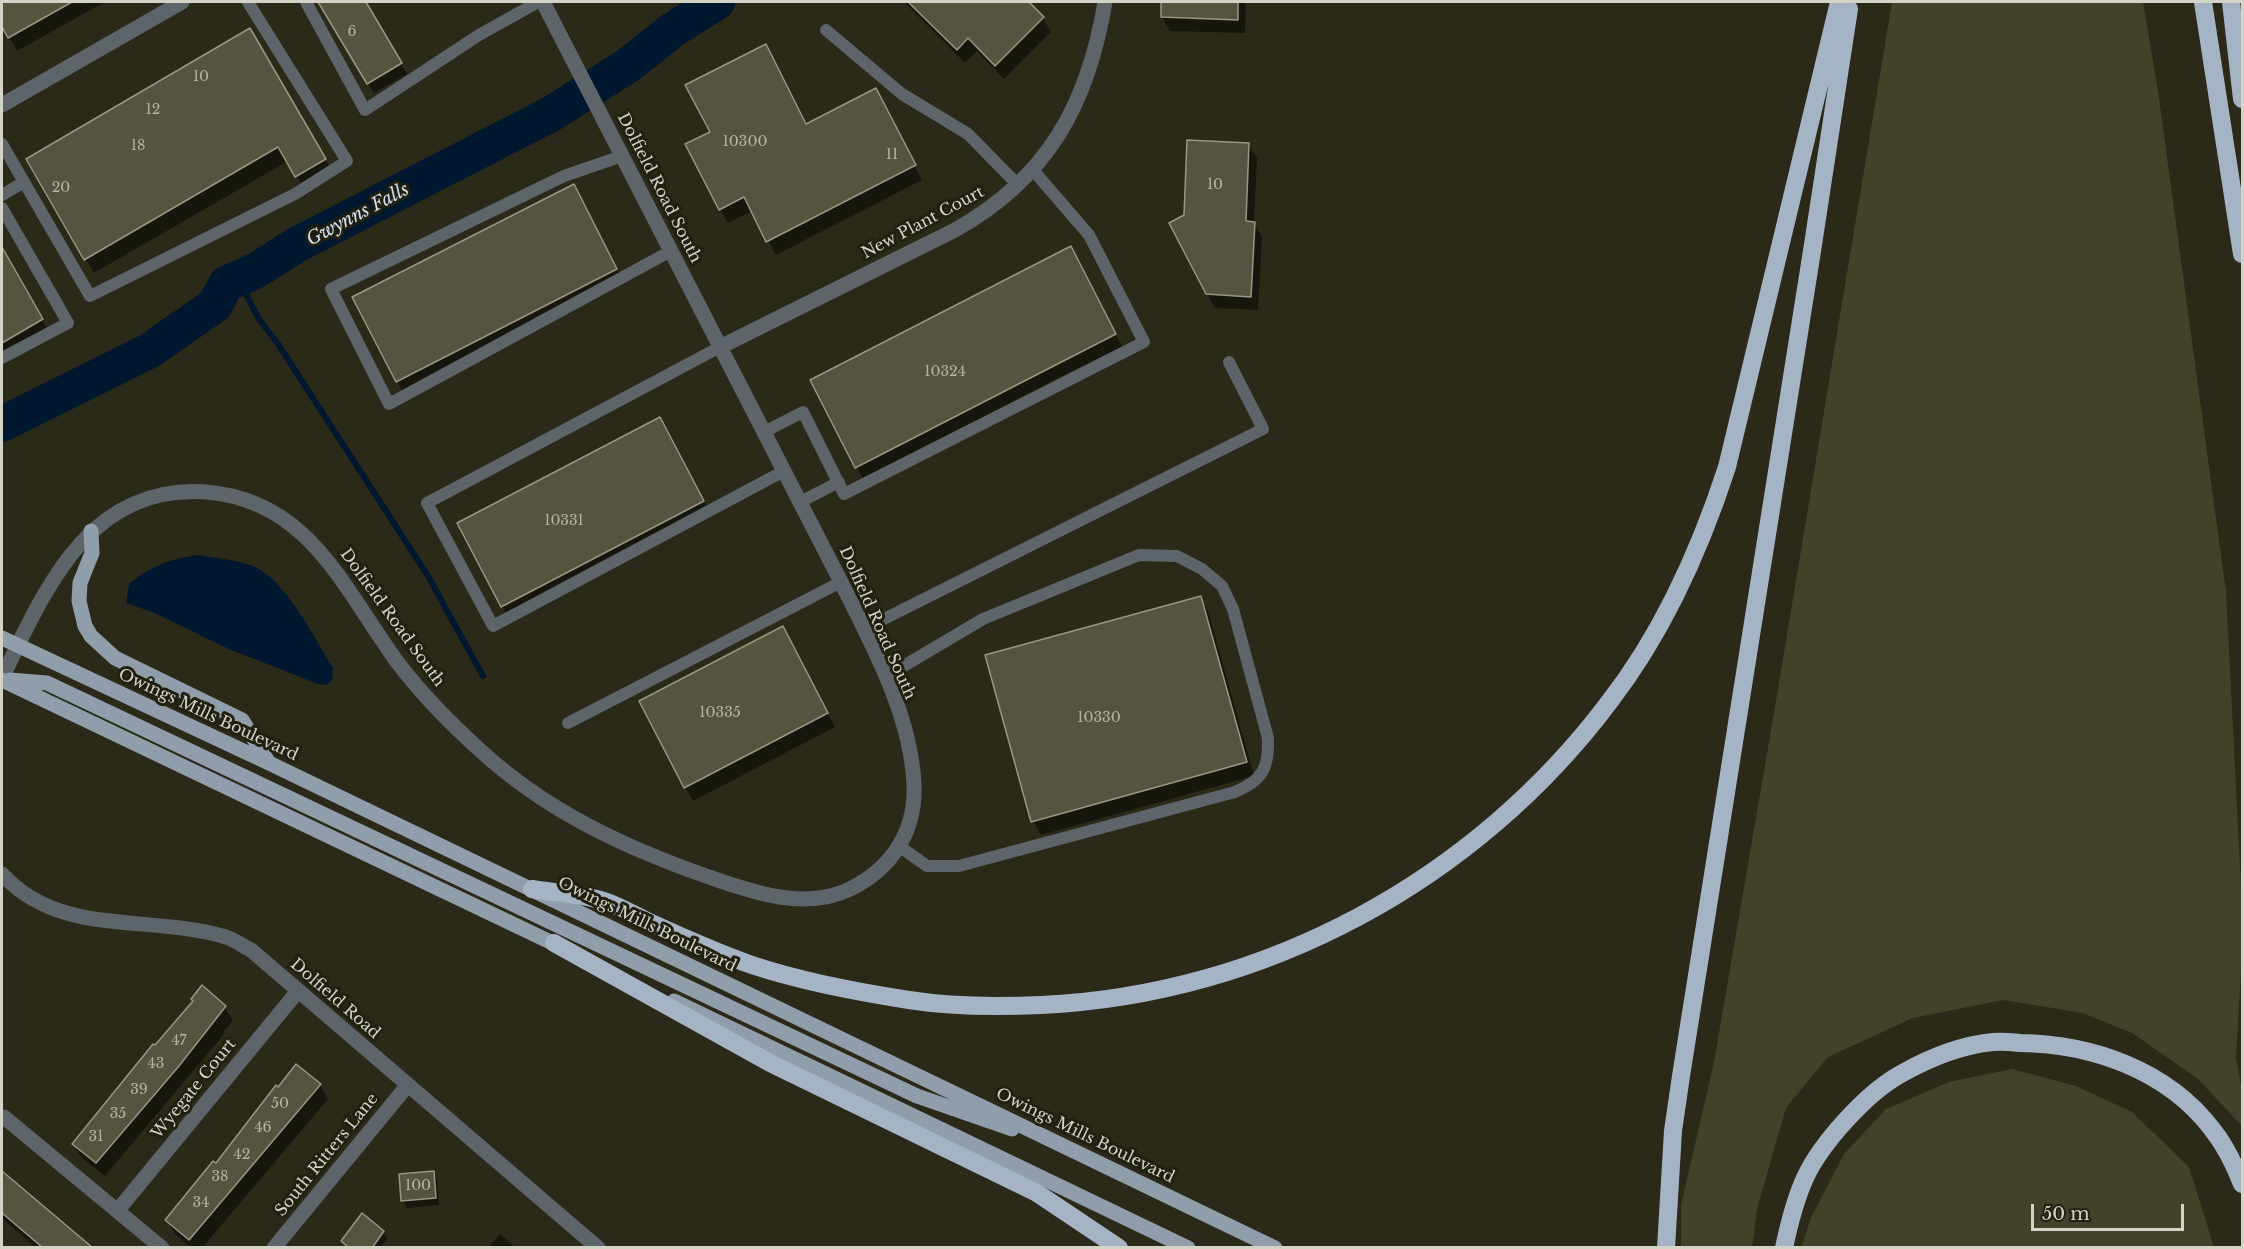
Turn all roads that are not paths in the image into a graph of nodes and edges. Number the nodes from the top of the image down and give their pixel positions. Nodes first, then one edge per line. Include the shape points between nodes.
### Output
1 (182, 2) edge
2 (248, 2) edge
3 (306, 2) edge
4 (538, 2) edge
5 (543, 2) edge
6 (1105, 2) edge
7 (1839, 2) edge
8 (1850, 2) edge
9 (2203, 2) edge
10 (2231, 2) edge
11 (826, 30) dead end
12 (2242, 99) edge
13 (2, 105) edge
14 (2, 144) edge
15 (622, 156) junction
16 (1033, 170) junction
17 (24, 182) junction
18 (1018, 185) junction
19 (2, 195) edge
20 (2, 208) edge
21 (671, 251) junction
22 (2242, 254) edge
23 (720, 347) junction
24 (2, 358) edge
25 (1229, 362) dead end
26 (764, 432) junction
27 (784, 471) junction
28 (839, 482) junction
29 (800, 502) junction
30 (91, 531) junction
31 (841, 582) junction
32 (864, 629) junction
33 (2, 638) edge
34 (18, 645) junction
35 (885, 677) junction
36 (2, 679) edge
37 (568, 723) dead end
38 (269, 763) junction
39 (899, 846) junction
40 (2, 874) edge
41 (532, 889) junction
42 (554, 943) junction
43 (298, 991) junction
44 (407, 1086) junction
45 (4, 1117) dead end
46 (1085, 1155) junction
47 (2242, 1184) edge
48 (118, 1210) junction
49 (162, 1248) edge
50 (274, 1248) edge
51 (598, 1248) edge
52 (1119, 1248) edge
53 (1188, 1248) edge
54 (1275, 1248) edge
55 (1666, 1248) edge
56 (1784, 1248) edge

1 - 13 street
2 - 17 lane via 347,161 295,194 90,296
3 - 4 lane via 365,110 479,35
5 - 15 street, Dolfield Road South
6 - 16 street, New Plant Court via 1095,48 1074,107
7 - 41 highway via 1727,467 1713,512 1679,588 1636,664 1586,732 1528,795 1421,880 1310,942 1232,971 1147,993 1019,1006 915,1001 810,981 708,949 605,901
8 - 55 highway via 1681,1076 1667,1198
9 - 22 highway
10 - 12 highway
11 - 18 lane via 902,94 968,134
14 - 17 lane
15 - 21 street, Dolfield Road South
15 - 21 lane via 564,176 331,289 389,404
16 - 18 street, New Plant Court
16 - 28 lane via 1089,235 1144,342 844,494
17 - 19 lane
18 - 23 street, New Plant Court via 982,215 955,230
20 - 24 lane via 68,323
21 - 23 street, Dolfield Road South
23 - 26 street, Dolfield Road South
23 - 27 lane via 428,503 493,626
25 - 32 lane via 1263,429
26 - 27 street, Dolfield Road South
26 - 28 lane via 803,412
27 - 29 street, Dolfield Road South
28 - 29 lane
29 - 31 street, Dolfield Road South
30 - 34 street, Dolfield Road South via 56,575
30 - 38 main road via 92,553 80,583 79,601 91,636 115,658 242,720
30 - 39 street, Dolfield Road South via 130,506 172,494 207,492 267,509 303,532 320,551 419,690 485,755 561,812 662,861 731,885 801,899 842,893 861,884 879,871
31 - 32 street, Dolfield Road South
31 - 37 lane
32 - 35 street, Dolfield Road South
33 - 34 main road, Owings Mills Boulevard
34 - 36 street
34 - 38 main road, Owings Mills Boulevard
35 - 39 street, Dolfield Road South via 903,726 914,782 909,827
35 - 39 lane via 983,619 1139,555 1177,556 1202,569 1222,586 1233,609 1268,738 1269,758 1261,776 1234,792 959,866 927,866
36 - 42 main road
36 - 46 main road via 47,683 917,1096
38 - 41 main road, Owings Mills Boulevard
40 - 43 street, Dolfield Road via 36,902 63,913 228,937 251,950
41 - 46 main road, Owings Mills Boulevard
42 - 52 highway via 770,1064 1036,1193
42 - 53 main road
43 - 44 street, Dolfield Road
43 - 48 street, Wyegate Court
44 - 50 street, South Ritters Lane
44 - 51 street, Dolfield Road
45 - 48 street
46 - 54 main road, Owings Mills Boulevard
47 - 56 highway via 2212,1129 2180,1095 2143,1072 2104,1054 2052,1043 1993,1042 1942,1055 1898,1076 1864,1101 1834,1134 1806,1176 1790,1218
48 - 49 street

